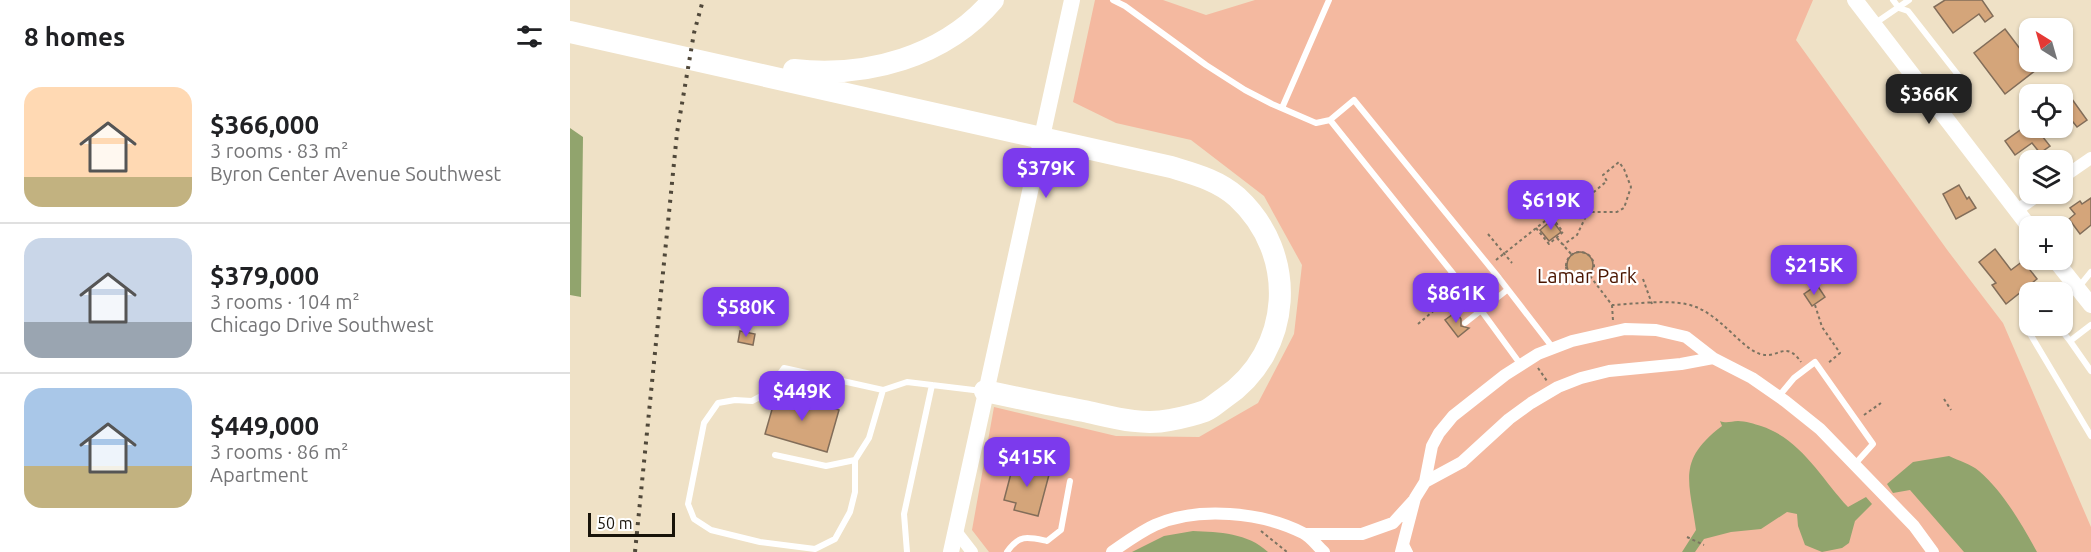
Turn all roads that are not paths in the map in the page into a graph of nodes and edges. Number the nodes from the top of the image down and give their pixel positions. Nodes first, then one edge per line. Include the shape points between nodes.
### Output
1 (993, 0) edge
2 (1072, 0) edge
3 (1113, 0) edge
4 (1329, 0) edge
5 (1855, 0) edge
6 (1909, 0) edge
7 (1896, 3) edge
8 (570, 20) edge
9 (1874, 24) junction
10 (570, 32) edge
11 (627, 39) junction
12 (731, 62) junction
13 (1935, 104) junction
14 (1282, 108) junction
15 (1330, 120) junction
16 (2091, 158) edge
17 (2073, 170) edge
18 (2026, 204) edge
19 (2016, 211) junction
20 (2020, 216) edge
21 (2063, 270) edge
22 (2091, 272) edge
23 (2078, 289) junction
24 (1508, 290) junction
25 (2091, 305) edge
26 (1482, 311) junction
27 (1465, 323) dead end
28 (2091, 325) edge
29 (2031, 336) edge
30 (2066, 336) edge
31 (2070, 341) junction
32 (1553, 348) junction
33 (1713, 358) junction
34 (1526, 362) junction
35 (2091, 371) edge
36 (932, 385) junction
37 (883, 390) junction
38 (985, 392) junction
39 (1779, 396) junction
40 (2091, 436) edge
41 (775, 455) dead end
42 (855, 460) junction
43 (1854, 465) junction
44 (1070, 482) dead end
45 (1425, 482) junction
46 (1415, 498) junction
47 (955, 530) junction
48 (1305, 534) junction
49 (1405, 548) edge
50 (907, 552) edge
51 (951, 552) edge
52 (972, 552) edge
53 (1007, 552) edge
54 (1112, 552) edge
55 (1324, 552) edge
56 (1933, 552) edge

1 - 12 highway via 963,28 934,46 902,61 861,71 827,74
2 - 38 main road
3 - 14 lane via 1227,79
4 - 14 lane
5 - 9 main road
6 - 7 lane
7 - 9 lane
7 - 13 lane via 1908,11 1962,80
8 - 11 highway
9 - 13 main road
10 - 11 highway
11 - 12 highway
12 - 38 highway via 1208,178 1236,197 1256,219 1271,245 1280,305 1274,336 1258,367 1236,390 1206,411 1168,421 1140,423
13 - 19 main road
14 - 15 lane via 1316,123
15 - 24 lane via 1354,100
15 - 26 lane
16 - 17 street
18 - 19 street
19 - 20 main road
21 - 23 main road
22 - 23 lane
23 - 25 main road
24 - 26 lane
24 - 32 lane
26 - 27 lane
26 - 34 lane
28 - 31 lane
29 - 40 lane
30 - 31 lane
31 - 35 lane
32 - 33 street via 1619,330 1656,330 1686,336
32 - 34 street
33 - 39 street
33 - 45 street via 1609,370 1553,390 1509,419 1462,462
34 - 45 street via 1453,416 1432,446
36 - 37 lane via 907,381
36 - 38 lane
36 - 50 lane via 904,514
37 - 42 lane via 869,438
37 - 42 lane via 784,368 765,394 752,401 718,403 704,423 688,504 694,519 711,530 815,549 835,539 850,512 855,492
38 - 47 main road
39 - 43 street via 1820,429
39 - 43 lane via 1815,362 1873,444
41 - 42 lane via 826,466
43 - 56 street via 1914,526
44 - 53 lane via 1061,530 1047,541 1028,537 1014,541
45 - 46 street
46 - 48 street via 1393,523 1362,534
46 - 49 street
47 - 51 main road
47 - 52 street
48 - 54 street via 1272,520 1199,513 1157,525
48 - 55 street

